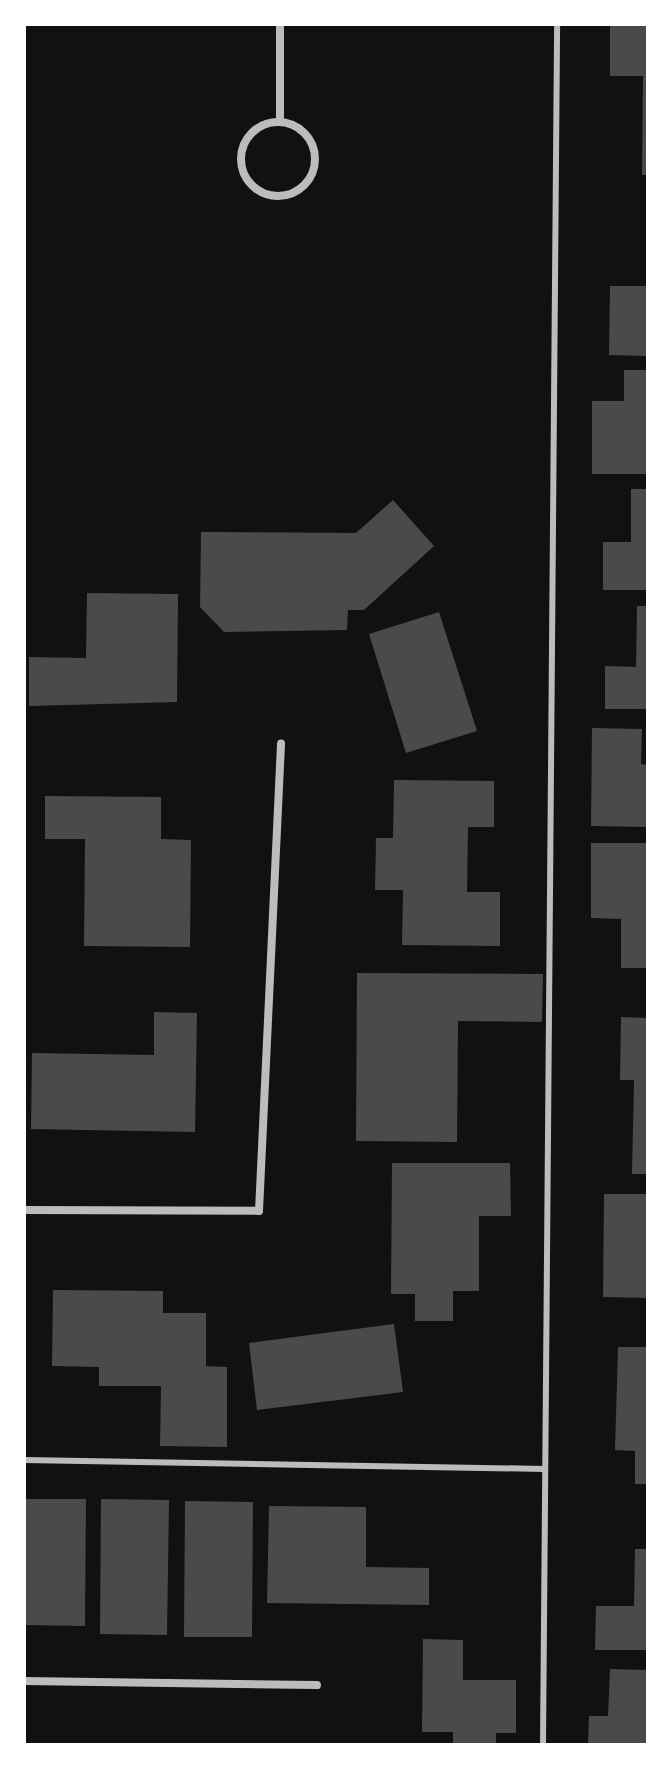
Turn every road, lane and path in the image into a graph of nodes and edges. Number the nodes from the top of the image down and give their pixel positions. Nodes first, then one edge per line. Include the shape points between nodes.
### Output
1 (280, 24) edge
2 (557, 24) edge
3 (280, 122) junction
4 (281, 744) dead end
5 (24, 1210) edge
6 (24, 1460) edge
7 (545, 1469) junction
8 (24, 1681) edge
9 (317, 1685) dead end
10 (543, 1745) edge

1 - 3 street
2 - 7 lane
3 - 3 street via 253,132 241,158 252,184 277,196 304,186 315,160 305,134
4 - 5 street via 259,1211
6 - 7 lane
7 - 10 lane
8 - 9 street

